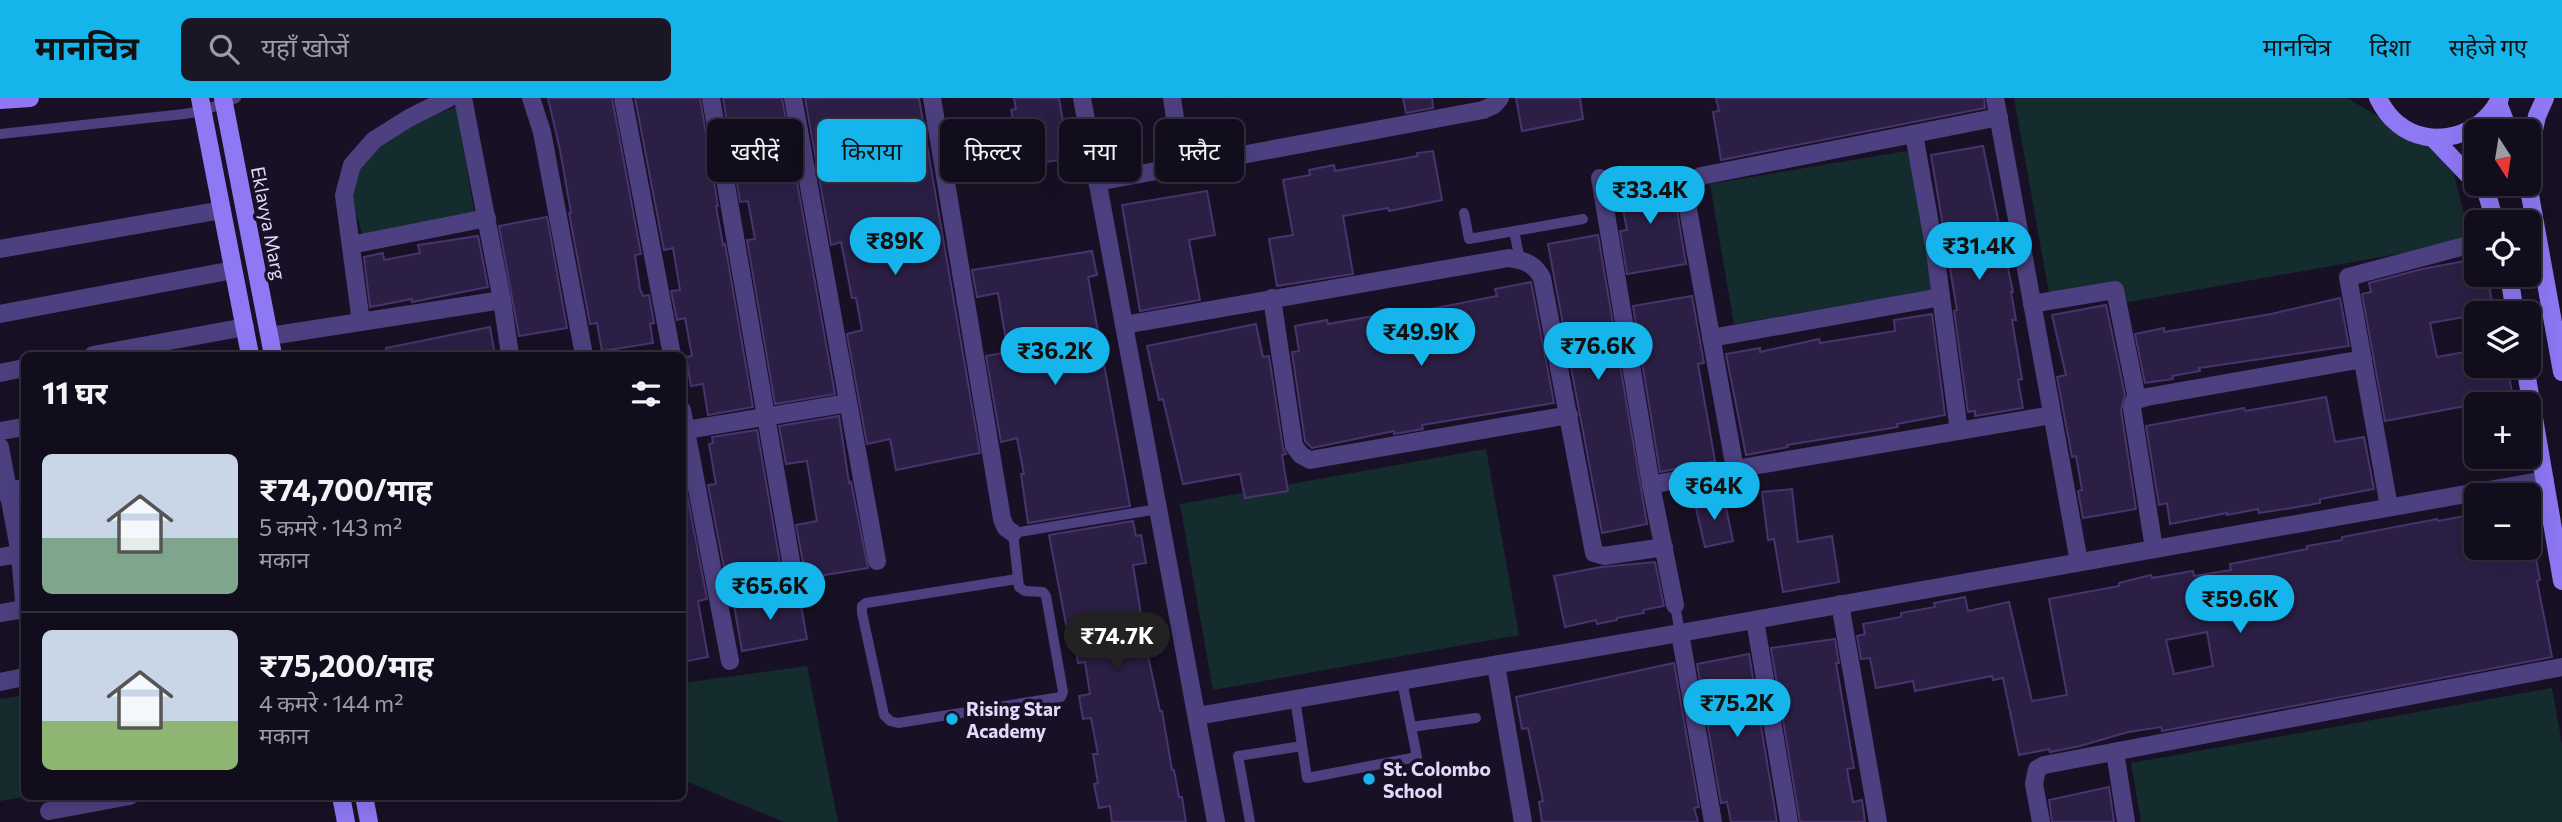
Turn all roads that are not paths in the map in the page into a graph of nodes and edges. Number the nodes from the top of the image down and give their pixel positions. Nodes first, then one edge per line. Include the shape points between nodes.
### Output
1 (30, 98) edge
2 (449, 98) edge
3 (463, 98) edge
4 (531, 98) edge
5 (623, 98) edge
6 (711, 98) edge
7 (793, 98) edge
8 (932, 98) edge
9 (1082, 98) edge
10 (1172, 98) edge
11 (1500, 98) edge
12 (1995, 98) edge
13 (2378, 98) edge
14 (2545, 98) edge
15 (0, 100) edge
16 (227, 100) edge
17 (2499, 100) edge
18 (201, 104) edge
19 (1998, 117) junction
20 (1086, 119) edge
21 (1175, 119) edge
22 (2505, 119) edge
23 (2536, 119) edge
24 (0, 134) edge
25 (1914, 134) junction
26 (2433, 138) junction
27 (1244, 154) edge
28 (2464, 170) edge
29 (1600, 178) dead end
30 (1097, 182) edge
31 (2530, 196) edge
32 (222, 210) junction
33 (1464, 213) dead end
34 (487, 218) junction
35 (1583, 219) dead end
36 (1514, 231) junction
37 (351, 244) junction
38 (2464, 246) edge
39 (0, 249) edge
40 (1520, 260) junction
41 (233, 270) junction
42 (1941, 297) junction
43 (1272, 298) junction
44 (502, 300) junction
45 (2032, 304) junction
46 (0, 314) edge
47 (361, 322) junction
48 (1124, 325) junction
49 (245, 327) junction
50 (270, 336) junction
51 (1711, 338) junction
52 (109, 352) edge
53 (249, 352) edge
54 (273, 352) edge
55 (510, 352) edge
56 (583, 352) edge
57 (671, 352) edge
58 (2362, 359) junction
59 (21, 369) edge
60 (2562, 372) edge
61 (0, 373) edge
62 (2527, 378) edge
63 (2137, 399) junction
64 (848, 403) junction
65 (1569, 415) junction
66 (2052, 415) junction
67 (767, 417) junction
68 (21, 428) edge
69 (686, 430) joint
70 (1959, 431) junction
71 (0, 432) edge
72 (0, 447) edge
73 (1735, 469) junction
74 (2544, 480) junction
75 (1651, 485) junction
76 (11, 490) edge
77 (2389, 507) junction
78 (1158, 509) junction
79 (1013, 533) junction
80 (21, 547) edge
81 (1664, 547) junction
82 (2154, 549) junction
83 (21, 553) edge
84 (0, 557) edge
85 (877, 561) dead end
86 (2079, 562) junction
87 (1017, 579) junction
88 (2562, 581) edge
89 (718, 596) junction
90 (1840, 604) junction
91 (1675, 606) joint
92 (21, 610) edge
93 (0, 613) edge
94 (1755, 620) junction
95 (1680, 633) junction
96 (730, 661) dead end
97 (1496, 665) junction
98 (2562, 667) edge
99 (0, 681) edge
100 (1402, 681) junction
101 (21, 683) edge
102 (1295, 699) junction
103 (1197, 716) junction
104 (1476, 718) dead end
105 (1412, 727) junction
106 (1302, 746) junction
107 (2115, 751) junction
108 (107, 800) edge
109 (341, 800) edge
110 (364, 800) edge
111 (48, 810) edge
112 (343, 821) edge
113 (369, 822) edge
114 (1216, 822) edge
115 (1250, 822) edge
116 (1523, 822) edge
117 (1713, 822) edge
118 (1790, 822) edge
119 (1878, 822) edge
120 (2041, 822) edge
121 (2126, 822) edge

1 - 15 street
2 - 37 street via 374,140 352,165 344,195
3 - 34 street
4 - 56 street via 542,132
5 - 57 street
6 - 67 street
7 - 64 street
8 - 79 street via 1002,519
9 - 20 street
10 - 21 street
11 - 27 street via 1483,110
12 - 19 street
13 - 26 street via 2399,125
14 - 23 street
16 - 18 lane
16 - 50 street, Eklavya Marg
17 - 22 street
17 - 26 street via 2486,119 2470,130
18 - 24 lane
18 - 32 street
19 - 25 street
19 - 45 street
25 - 42 street
25 - 51 street via 1701,176 1692,185 1688,209
26 - 28 street
29 - 75 street
30 - 48 street
31 - 60 street
32 - 39 street
32 - 41 street
33 - 36 lane via 1469,239
34 - 37 street
34 - 44 street
35 - 36 lane
36 - 40 lane
37 - 47 street
38 - 58 street via 2348,276
40 - 43 street via 1509,258
40 - 65 street via 1536,266 1542,278
41 - 46 street
41 - 49 street
42 - 51 street
42 - 70 street
43 - 48 street
43 - 65 street via 1294,446 1310,460
44 - 47 street
44 - 55 street
45 - 63 street via 2115,290
45 - 66 street
47 - 50 street
48 - 78 street
49 - 52 street
49 - 53 street
50 - 54 street, Eklavya Marg
51 - 73 street
58 - 63 street
58 - 77 street
59 - 61 street
62 - 74 street
63 - 82 street via 2132,408
64 - 67 street
64 - 85 street
65 - 81 street via 1594,553 1604,556
66 - 70 street
66 - 86 street
67 - 69 street
67 - 89 street via 795,584
68 - 71 street
69 - 89 street
70 - 73 street
72 - 76 street
73 - 75 street
74 - 77 street
74 - 88 street
75 - 81 street
76 - 80 street
77 - 82 street
78 - 79 lane
78 - 103 street
79 - 87 lane
81 - 91 street
82 - 86 street
83 - 84 street
86 - 90 street
87 - 87 lane via 1025,591 1046,596 1061,696 890,721 881,706 862,606
89 - 96 street
90 - 94 street
90 - 119 street
91 - 95 lane
92 - 93 street
94 - 95 street
94 - 118 street
95 - 97 street
95 - 117 street
97 - 100 street
97 - 116 street
98 - 107 street
99 - 101 street
100 - 102 street
100 - 105 lane
102 - 103 street
102 - 106 lane
103 - 114 street
104 - 105 lane
105 - 106 lane via 1417,757 1307,778
106 - 115 lane via 1238,756
107 - 120 street via 2037,769 2034,784
107 - 121 street
108 - 111 street
109 - 112 street
110 - 113 street

